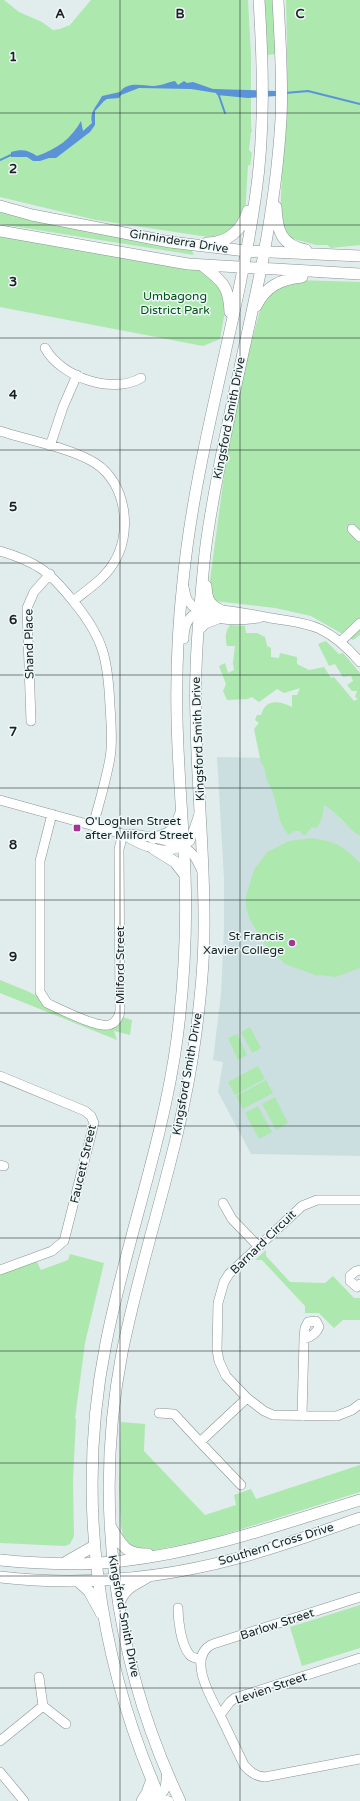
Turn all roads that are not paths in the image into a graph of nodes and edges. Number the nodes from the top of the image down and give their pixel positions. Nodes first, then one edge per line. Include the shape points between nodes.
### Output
1 (259, 0) edge
2 (278, 0) edge
3 (274, 183) junction
4 (256, 189) junction
5 (0, 206) edge
6 (0, 231) edge
7 (170, 242) junction
8 (246, 251) junction
9 (264, 251) junction
10 (342, 256) junction
11 (360, 256) edge
12 (203, 266) junction
13 (243, 268) junction
14 (261, 270) junction
15 (333, 273) junction
16 (360, 274) edge
17 (249, 321) junction
18 (230, 326) junction
19 (45, 348) dead end
20 (77, 375) junction
21 (141, 378) dead end
22 (0, 432) edge
23 (50, 446) junction
24 (352, 529) dead end
25 (360, 537) edge
26 (0, 551) edge
27 (204, 555) junction
28 (50, 574) junction
29 (183, 582) junction
30 (73, 601) junction
31 (199, 612) junction
32 (219, 614) junction
33 (360, 623) edge
34 (198, 630) junction
35 (340, 642) junction
36 (178, 653) junction
37 (360, 662) edge
38 (31, 721) dead end
39 (0, 800) edge
40 (181, 810) junction
41 (200, 812) junction
42 (52, 814) junction
43 (92, 826) junction
44 (123, 834) junction
45 (154, 844) junction
46 (184, 847) junction
47 (203, 873) junction
48 (185, 876) junction
49 (0, 1076) edge
50 (360, 1200) edge
51 (223, 1203) dead end
52 (258, 1246) junction
53 (0, 1270) edge
54 (360, 1270) edge
55 (360, 1284) edge
56 (304, 1339) dead end
57 (247, 1398) junction
58 (360, 1404) edge
59 (159, 1413) dead end
60 (302, 1416) junction
61 (200, 1442) junction
62 (241, 1485) dead end
63 (360, 1500) edge
64 (360, 1518) edge
65 (110, 1526) junction
66 (94, 1546) junction
67 (192, 1548) junction
68 (0, 1560) edge
69 (113, 1562) junction
70 (96, 1563) junction
71 (64, 1564) junction
72 (154, 1575) junction
73 (0, 1577) edge
74 (115, 1579) junction
75 (99, 1581) junction
76 (80, 1582) junction
77 (360, 1596) edge
78 (119, 1603) junction
79 (178, 1608) dead end
80 (104, 1617) junction
81 (360, 1658) edge
82 (200, 1659) junction
83 (39, 1677) dead end
84 (43, 1706) junction
85 (220, 1716) junction
86 (66, 1724) dead end
87 (0, 1741) edge
88 (360, 1759) edge
89 (0, 1772) edge
90 (166, 1772) junction
91 (152, 1779) junction
92 (8, 1782) junction
93 (0, 1788) edge
94 (162, 1800) edge
95 (24, 1801) edge
96 (143, 1801) edge
97 (180, 1801) edge

1 - 4 main road, Kingsford Smith Drive via 262,76
2 - 3 main road, Kingsford Smith Drive via 281,123
3 - 9 main road, Kingsford Smith Drive
3 - 10 main road via 277,228 285,239 300,248
4 - 7 main road via 244,222 225,240 212,243
4 - 8 main road, Kingsford Smith Drive
5 - 7 main road, Ginninderra Drive via 32,215
6 - 12 main road, Ginninderra Drive
7 - 8 main road, Ginninderra Drive
8 - 9 main road, Ginninderra Drive
8 - 13 main road, Kingsford Smith Drive
9 - 10 main road, Ginninderra Drive
9 - 14 main road, Kingsford Smith Drive
10 - 11 main road, Ginninderra Drive
12 - 13 main road, Ginninderra Drive
12 - 18 main road via 222,282 226,289
13 - 14 main road, Ginninderra Drive
13 - 18 main road, Kingsford Smith Drive
14 - 15 main road, Ginninderra Drive
14 - 17 main road, Kingsford Smith Drive
15 - 16 main road, Ginninderra Drive
15 - 17 main road via 291,278 275,283 263,294
17 - 27 main road, Kingsford Smith Drive
18 - 29 main road, Kingsford Smith Drive via 194,503
19 - 20 street via 54,361
20 - 21 street via 116,385
20 - 23 street
22 - 23 street
23 - 30 street via 87,459 102,469 117,489 124,514 122,544 113,565 106,574
24 - 25 street
26 - 28 street via 27,560
27 - 31 main road, Kingsford Smith Drive
27 - 32 main road via 207,599
28 - 30 street
28 - 38 street, Shand Place via 34,592 27,608
29 - 31 street via 188,601
29 - 36 main road, Kingsford Smith Drive
30 - 43 street via 97,634 109,679 111,746
31 - 32 street
31 - 34 main road, Kingsford Smith Drive
31 - 36 street via 189,619 184,627 184,641
32 - 34 main road
32 - 35 street via 250,614 291,620 321,630
33 - 35 street
34 - 41 main road, Kingsford Smith Drive via 196,716
35 - 37 street
36 - 40 main road, Kingsford Smith Drive via 177,718
39 - 42 street
40 - 45 main road via 172,831
40 - 46 main road, Kingsford Smith Drive
41 - 46 street via 190,841
41 - 47 main road, Kingsford Smith Drive
42 - 43 street
42 - 44 street, Milford Street via 40,861 40,992 47,1003 104,1026 113,1023 120,1011 119,849
43 - 44 street
44 - 45 street via 131,840
45 - 46 street via 166,851
45 - 48 main road via 175,862
46 - 47 street via 195,857
46 - 48 main road, Kingsford Smith Drive
47 - 65 main road, Kingsford Smith Drive via 203,970 199,1012 190,1074 122,1355 112,1432
48 - 66 main road, Kingsford Smith Drive via 184,969 172,1071 114,1306 102,1363 94,1421
49 - 53 street, Faucett Street via 85,1111 94,1123 64,1241 52,1251
50 - 52 street, Barnard Circuit via 317,1200 302,1206
51 - 52 street via 232,1219
52 - 57 street, Barnard Circuit via 229,1274 220,1292 218,1303 219,1361 226,1376
54 - 55 street via 350,1276 350,1281 357,1287
56 - 60 street
57 - 60 street, Barnard Circuit via 264,1411 273,1414
57 - 61 street
58 - 60 street, Barnard Circuit via 337,1416
59 - 61 street via 174,1414
61 - 62 street
63 - 67 main road, Southern Cross Drive via 263,1530
64 - 72 main road, Southern Cross Drive via 238,1558
65 - 67 main road via 125,1549 134,1553
65 - 69 main road, Kingsford Smith Drive
66 - 70 main road, Kingsford Smith Drive
66 - 71 main road
67 - 69 main road, Southern Cross Drive
68 - 71 main road, Southern Cross Drive
69 - 70 main road, Southern Cross Drive
69 - 74 main road, Kingsford Smith Drive
70 - 71 main road, Southern Cross Drive
70 - 75 main road, Kingsford Smith Drive
72 - 74 main road, Southern Cross Drive
72 - 78 main road via 127,1589
73 - 76 main road, Southern Cross Drive
74 - 75 main road, Southern Cross Drive
74 - 78 main road, Kingsford Smith Drive
75 - 76 main road, Southern Cross Drive
75 - 80 main road, Kingsford Smith Drive
76 - 80 main road via 89,1591
77 - 82 street, Barlow Street via 210,1646
78 - 90 main road, Kingsford Smith Drive via 136,1683
79 - 82 street via 178,1624 187,1652 193,1658
80 - 91 main road, Kingsford Smith Drive via 121,1691
81 - 85 street, Levien Street via 235,1698
82 - 85 street via 209,1695
83 - 84 street
84 - 86 street
84 - 87 street
85 - 88 street via 244,1765 258,1776 265,1777
89 - 92 street
90 - 94 street
90 - 97 main road, Kingsford Smith Drive
91 - 94 main road, Kingsford Smith Drive
91 - 96 main road
92 - 93 street
92 - 95 street
94 - 96 street

